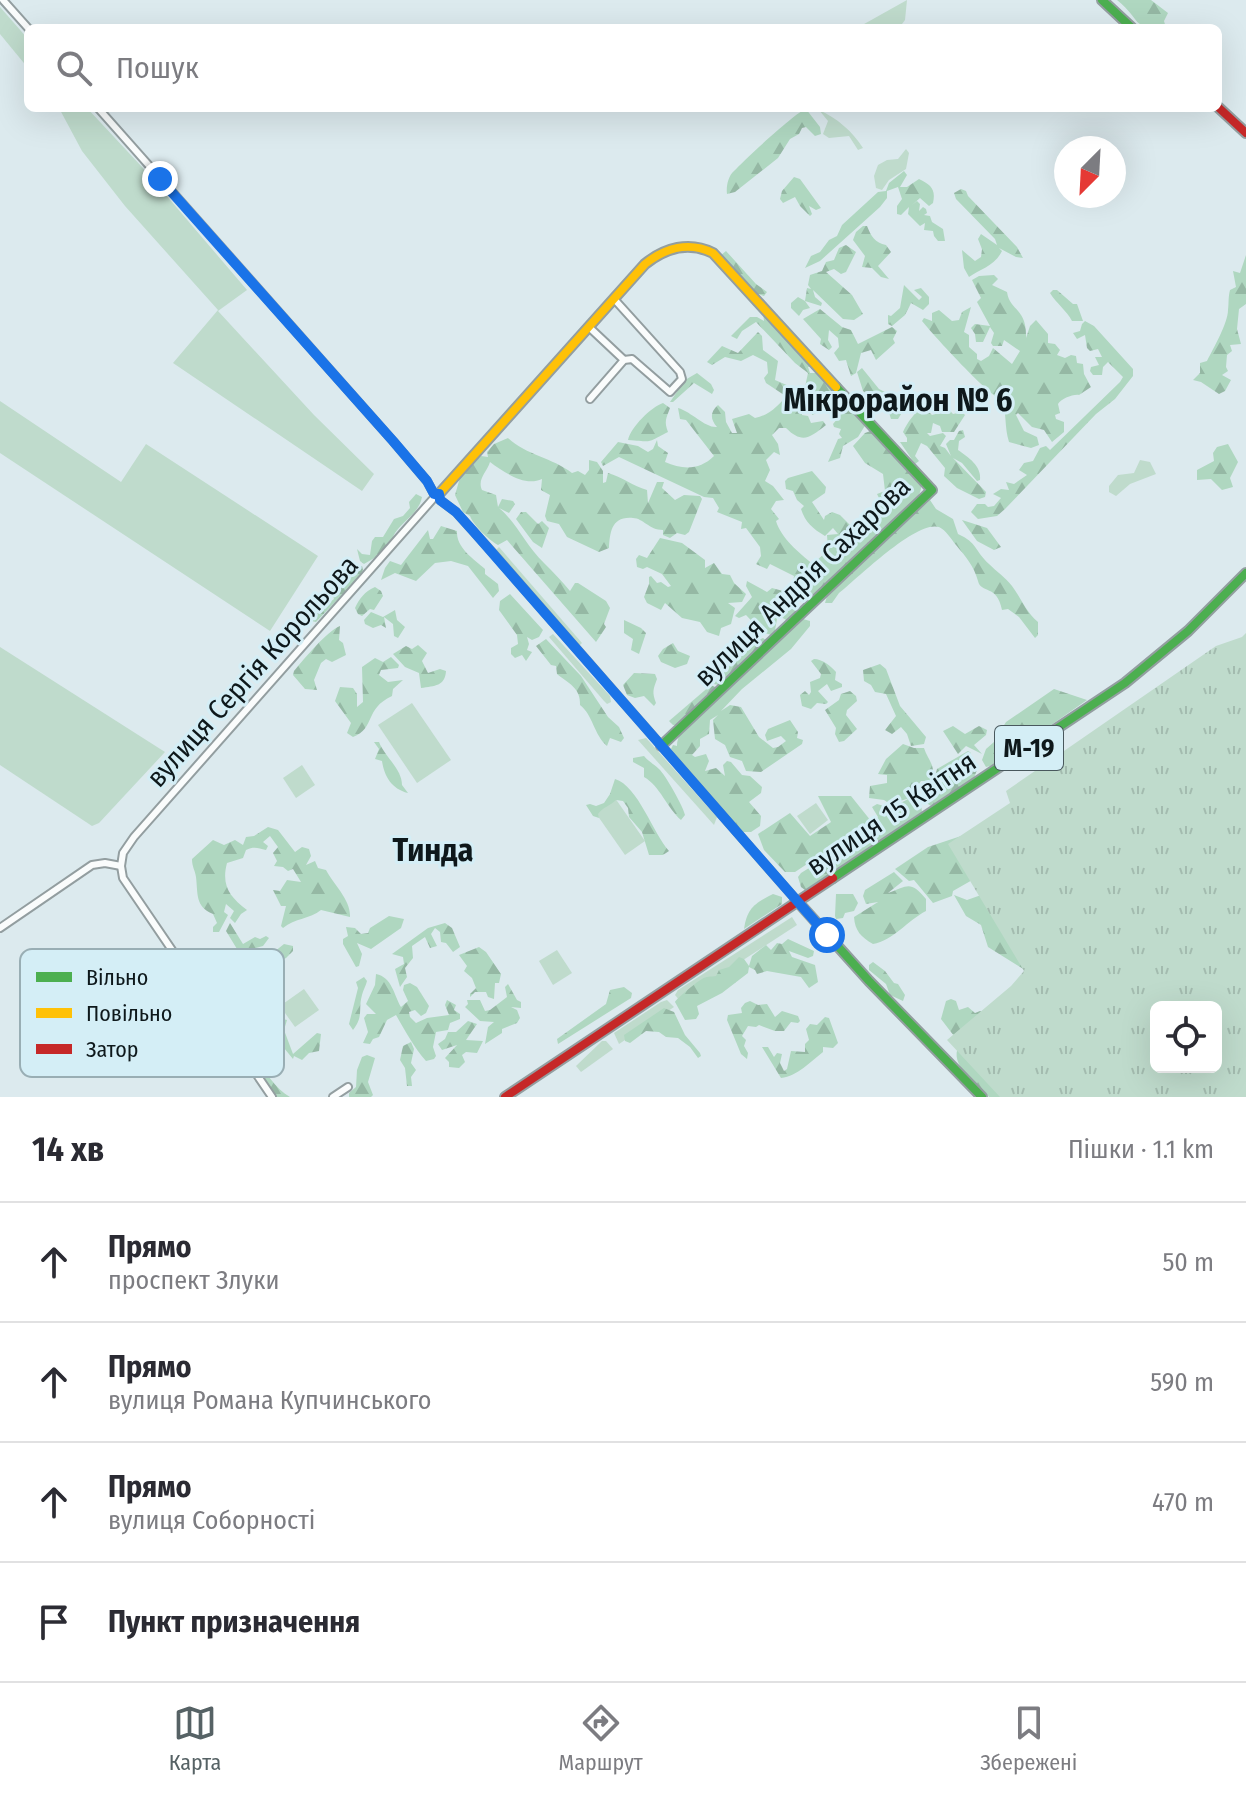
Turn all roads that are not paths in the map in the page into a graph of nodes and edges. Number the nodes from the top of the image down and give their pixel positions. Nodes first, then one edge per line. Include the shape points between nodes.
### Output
1 (3, 0) edge
2 (1102, 0) edge
3 (24, 24) edge
4 (1128, 24) edge
5 (1222, 111) edge
6 (102, 112) edge
7 (1246, 133) edge
8 (645, 264) joint
9 (615, 300) junction
10 (590, 328) junction
11 (624, 360) junction
12 (590, 399) dead end
13 (436, 497) junction
14 (1246, 573) edge
15 (661, 746) junction
16 (121, 866) junction
17 (798, 902) junction
18 (0, 928) edge
19 (171, 949) edge
20 (258, 1077) edge
21 (348, 1087) dead end
22 (272, 1097) edge
23 (333, 1097) edge
24 (505, 1097) edge
25 (982, 1097) edge

1 - 3 street
2 - 4 main road
5 - 7 main road
6 - 13 street via 393,441
8 - 9 main road, вулиця Сергія Корольова
8 - 15 main road, вулиця Андрія Сахарова via 673,248 700,247 713,253 932,490
9 - 10 main road, вулиця Сергія Корольова
9 - 11 street via 682,379 670,392 632,359
10 - 11 street
10 - 13 main road, вулиця Сергія Корольова
11 - 12 street
13 - 15 street via 456,512
13 - 16 street, вулиця Сергія Корольова via 134,837
14 - 17 main road, вулиця 15 Квітня / М-19 via 1154,661
15 - 17 street
16 - 18 street via 92,865
16 - 19 street via 123,878
17 - 24 main road, вулиця 15 Квітня / М-19
17 - 25 main road
20 - 22 street
21 - 23 street

